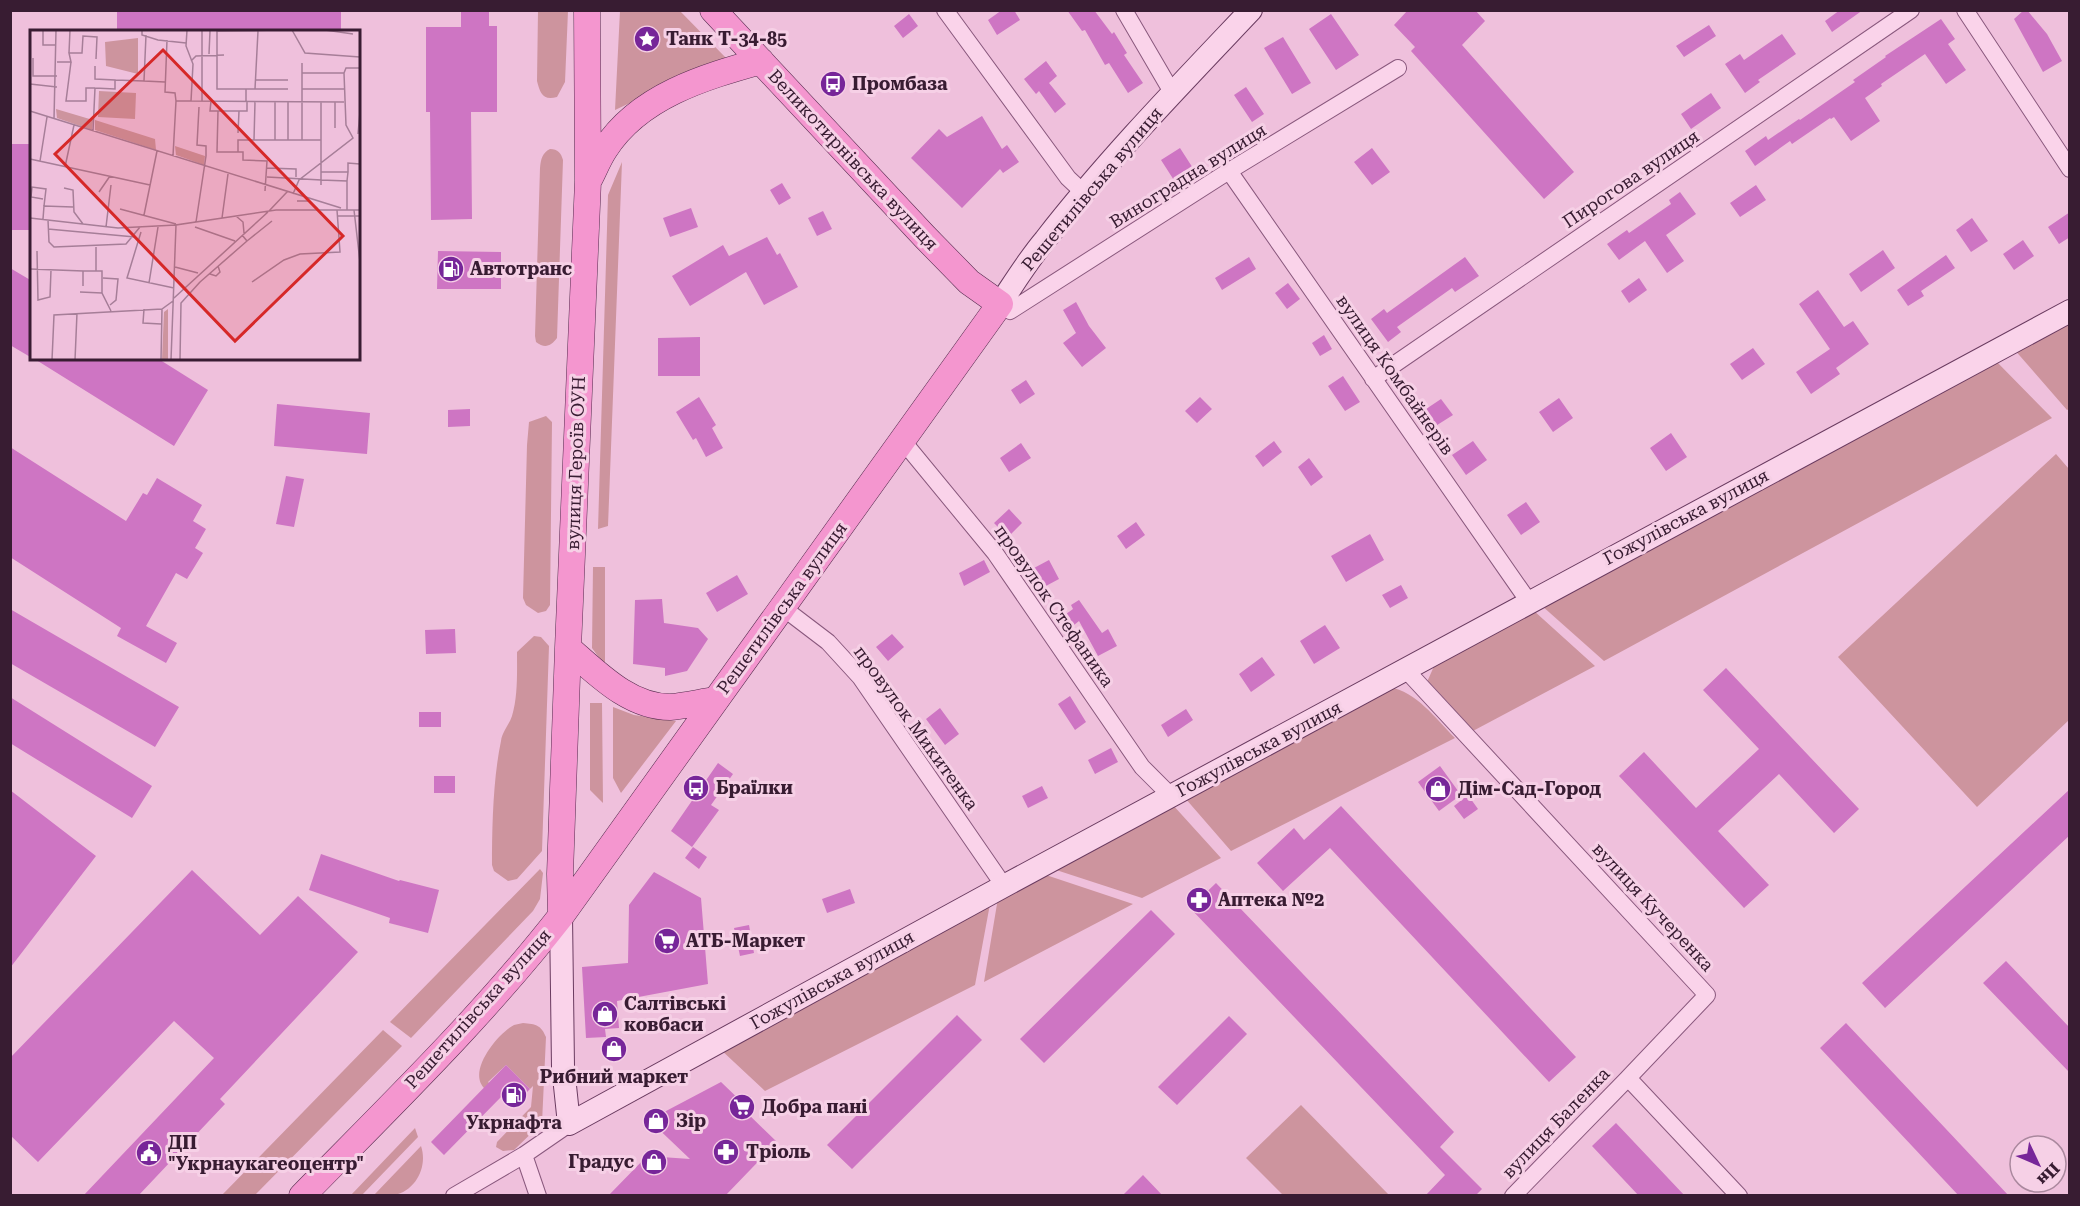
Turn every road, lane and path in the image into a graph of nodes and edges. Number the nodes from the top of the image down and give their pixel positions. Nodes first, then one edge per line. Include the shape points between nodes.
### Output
1 (587, 10) edge
2 (713, 10) edge
3 (945, 10) edge
4 (1124, 10) edge
5 (1251, 10) edge
6 (1911, 10) edge
7 (1965, 10) edge
8 (761, 61) junction
9 (1398, 68) dead end
10 (1173, 94) junction
11 (2070, 169) edge
12 (1229, 171) junction
13 (588, 181) junction
14 (1084, 193) junction
15 (1000, 304) junction
16 (2070, 311) edge
17 (1373, 379) junction
18 (902, 440) junction
19 (1529, 602) junction
20 (782, 607) junction
21 (568, 648) junction
22 (1406, 669) junction
23 (716, 700) junction
24 (1172, 796) junction
25 (1004, 886) junction
26 (561, 916) junction
27 (1628, 1078) junction
28 (568, 1124) junction
29 (524, 1155) junction
30 (302, 1196) edge
31 (454, 1196) edge
32 (538, 1196) edge
33 (1513, 1196) edge
34 (1739, 1196) edge

1 - 13 main road, вулиця Героїв ОУН
2 - 8 main road, Великотирнівська вулиця
3 - 14 street via 1068,178
4 - 10 street
5 - 10 street, Решетилівська вулиця
6 - 17 street, Пирогова вулиця
7 - 11 street
8 - 13 main road via 697,80 653,103 605,148
8 - 15 main road, Великотирнівська вулиця via 969,282
9 - 12 street, Виноградна вулиця
10 - 14 street, Решетилівська вулиця
12 - 15 street, Виноградна вулиця via 1010,311
12 - 17 street, вулиця Комбайнерів
13 - 21 main road, вулиця Героїв ОУН
14 - 15 street, Решетилівська вулиця via 1043,241
15 - 18 main road, Решетилівська вулиця
16 - 19 street, Гожулівська вулиця
17 - 19 street, вулиця Комбайнерів
18 - 20 main road, Решетилівська вулиця
18 - 24 street, провулок Стефаника via 995,553 1142,767
19 - 22 street, Гожулівська вулиця
20 - 23 main road, Решетилівська вулиця
20 - 25 street, провулок Микитенка via 828,642 860,677
21 - 23 main road via 609,683 641,702 671,707
21 - 26 main road, вулиця Героїв ОУН
22 - 24 street, Гожулівська вулиця
22 - 27 street, вулиця Кучеренка via 1707,995
23 - 26 main road, Решетилівська вулиця
24 - 25 street, Гожулівська вулиця
25 - 28 street, Гожулівська вулиця
26 - 28 street via 563,1067
26 - 30 main road, Решетилівська вулиця via 449,1046
27 - 33 street, вулиця Баленка
27 - 34 street
28 - 29 street, Гожулівська вулиця
29 - 31 street, Гожулівська вулиця
29 - 32 street

